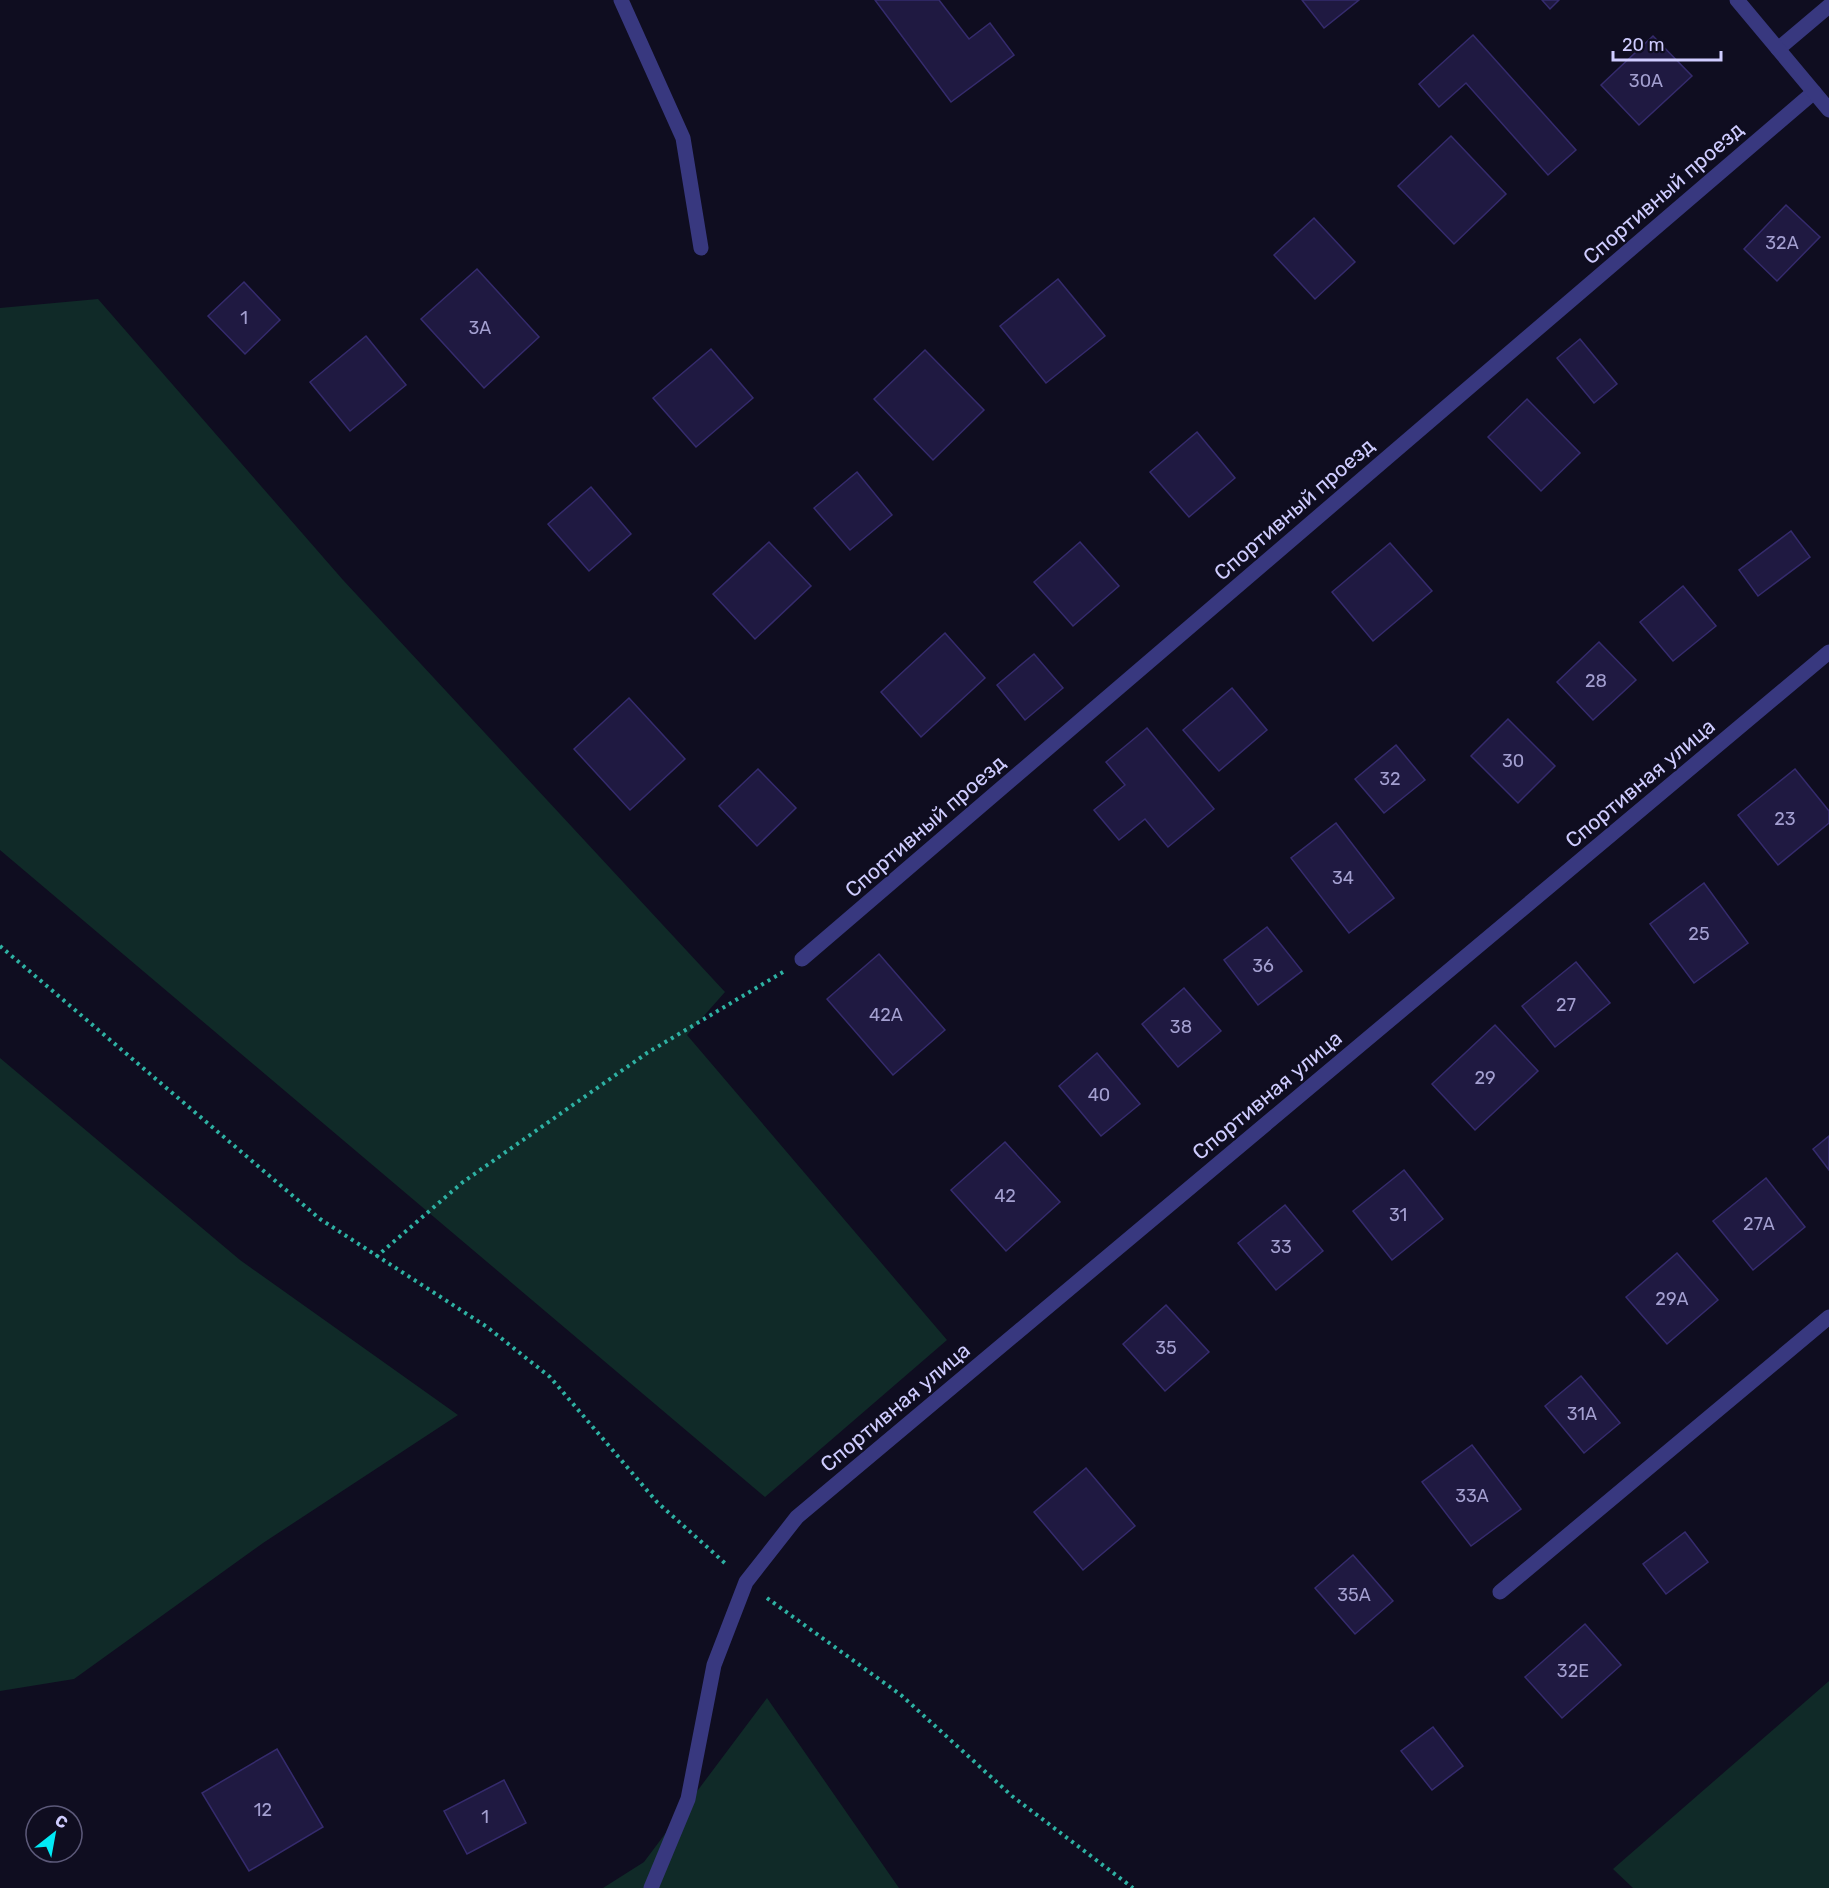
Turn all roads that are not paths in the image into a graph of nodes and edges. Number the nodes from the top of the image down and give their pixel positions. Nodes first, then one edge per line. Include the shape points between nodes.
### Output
1 (621, 0) edge
2 (1737, 0) edge
3 (1829, 6) edge
4 (1778, 49) junction
5 (1814, 92) junction
6 (1829, 110) edge
7 (701, 248) dead end
8 (1829, 652) edge
9 (802, 959) road end
10 (1829, 1317) edge
11 (1500, 1592) dead end
12 (651, 1888) edge

1 - 7 street via 683,138
2 - 4 street
3 - 4 street
4 - 5 street
5 - 6 street
5 - 9 street, Спортивный проезд
8 - 12 street, Спортивная улица via 797,1517 746,1582 714,1665 688,1799
10 - 11 street

